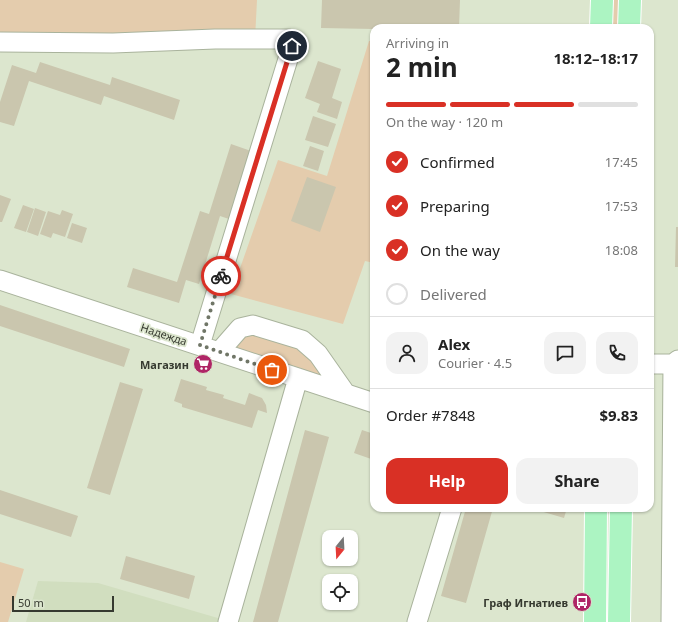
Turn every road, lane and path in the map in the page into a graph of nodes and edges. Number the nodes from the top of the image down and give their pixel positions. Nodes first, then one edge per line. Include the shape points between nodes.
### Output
1 (602, 0) edge
2 (630, 0) edge
3 (602, 24) edge
4 (629, 24) edge
5 (0, 42) edge
6 (0, 280) edge
7 (200, 345) junction
8 (219, 352) junction
9 (675, 362) edge
10 (654, 364) edge
11 (298, 378) junction
12 (346, 394) junction
13 (370, 402) edge
14 (451, 512) edge
15 (596, 512) edge
16 (621, 512) edge
17 (228, 622) edge
18 (417, 622) edge
19 (595, 622) edge
20 (619, 622) edge
21 (671, 622) edge

1 - 3 main road
2 - 4 main road
5 - 7 street via 114,43 288,39 292,46
6 - 7 street, Надежда
7 - 8 street, Надежда
8 - 11 street, Надежда
8 - 12 street via 240,328 253,324 302,340 318,354
9 - 10 street
9 - 21 street
11 - 12 street, Надежда
11 - 17 street
12 - 13 street, Надежда
14 - 18 street
15 - 19 main road
16 - 20 main road

